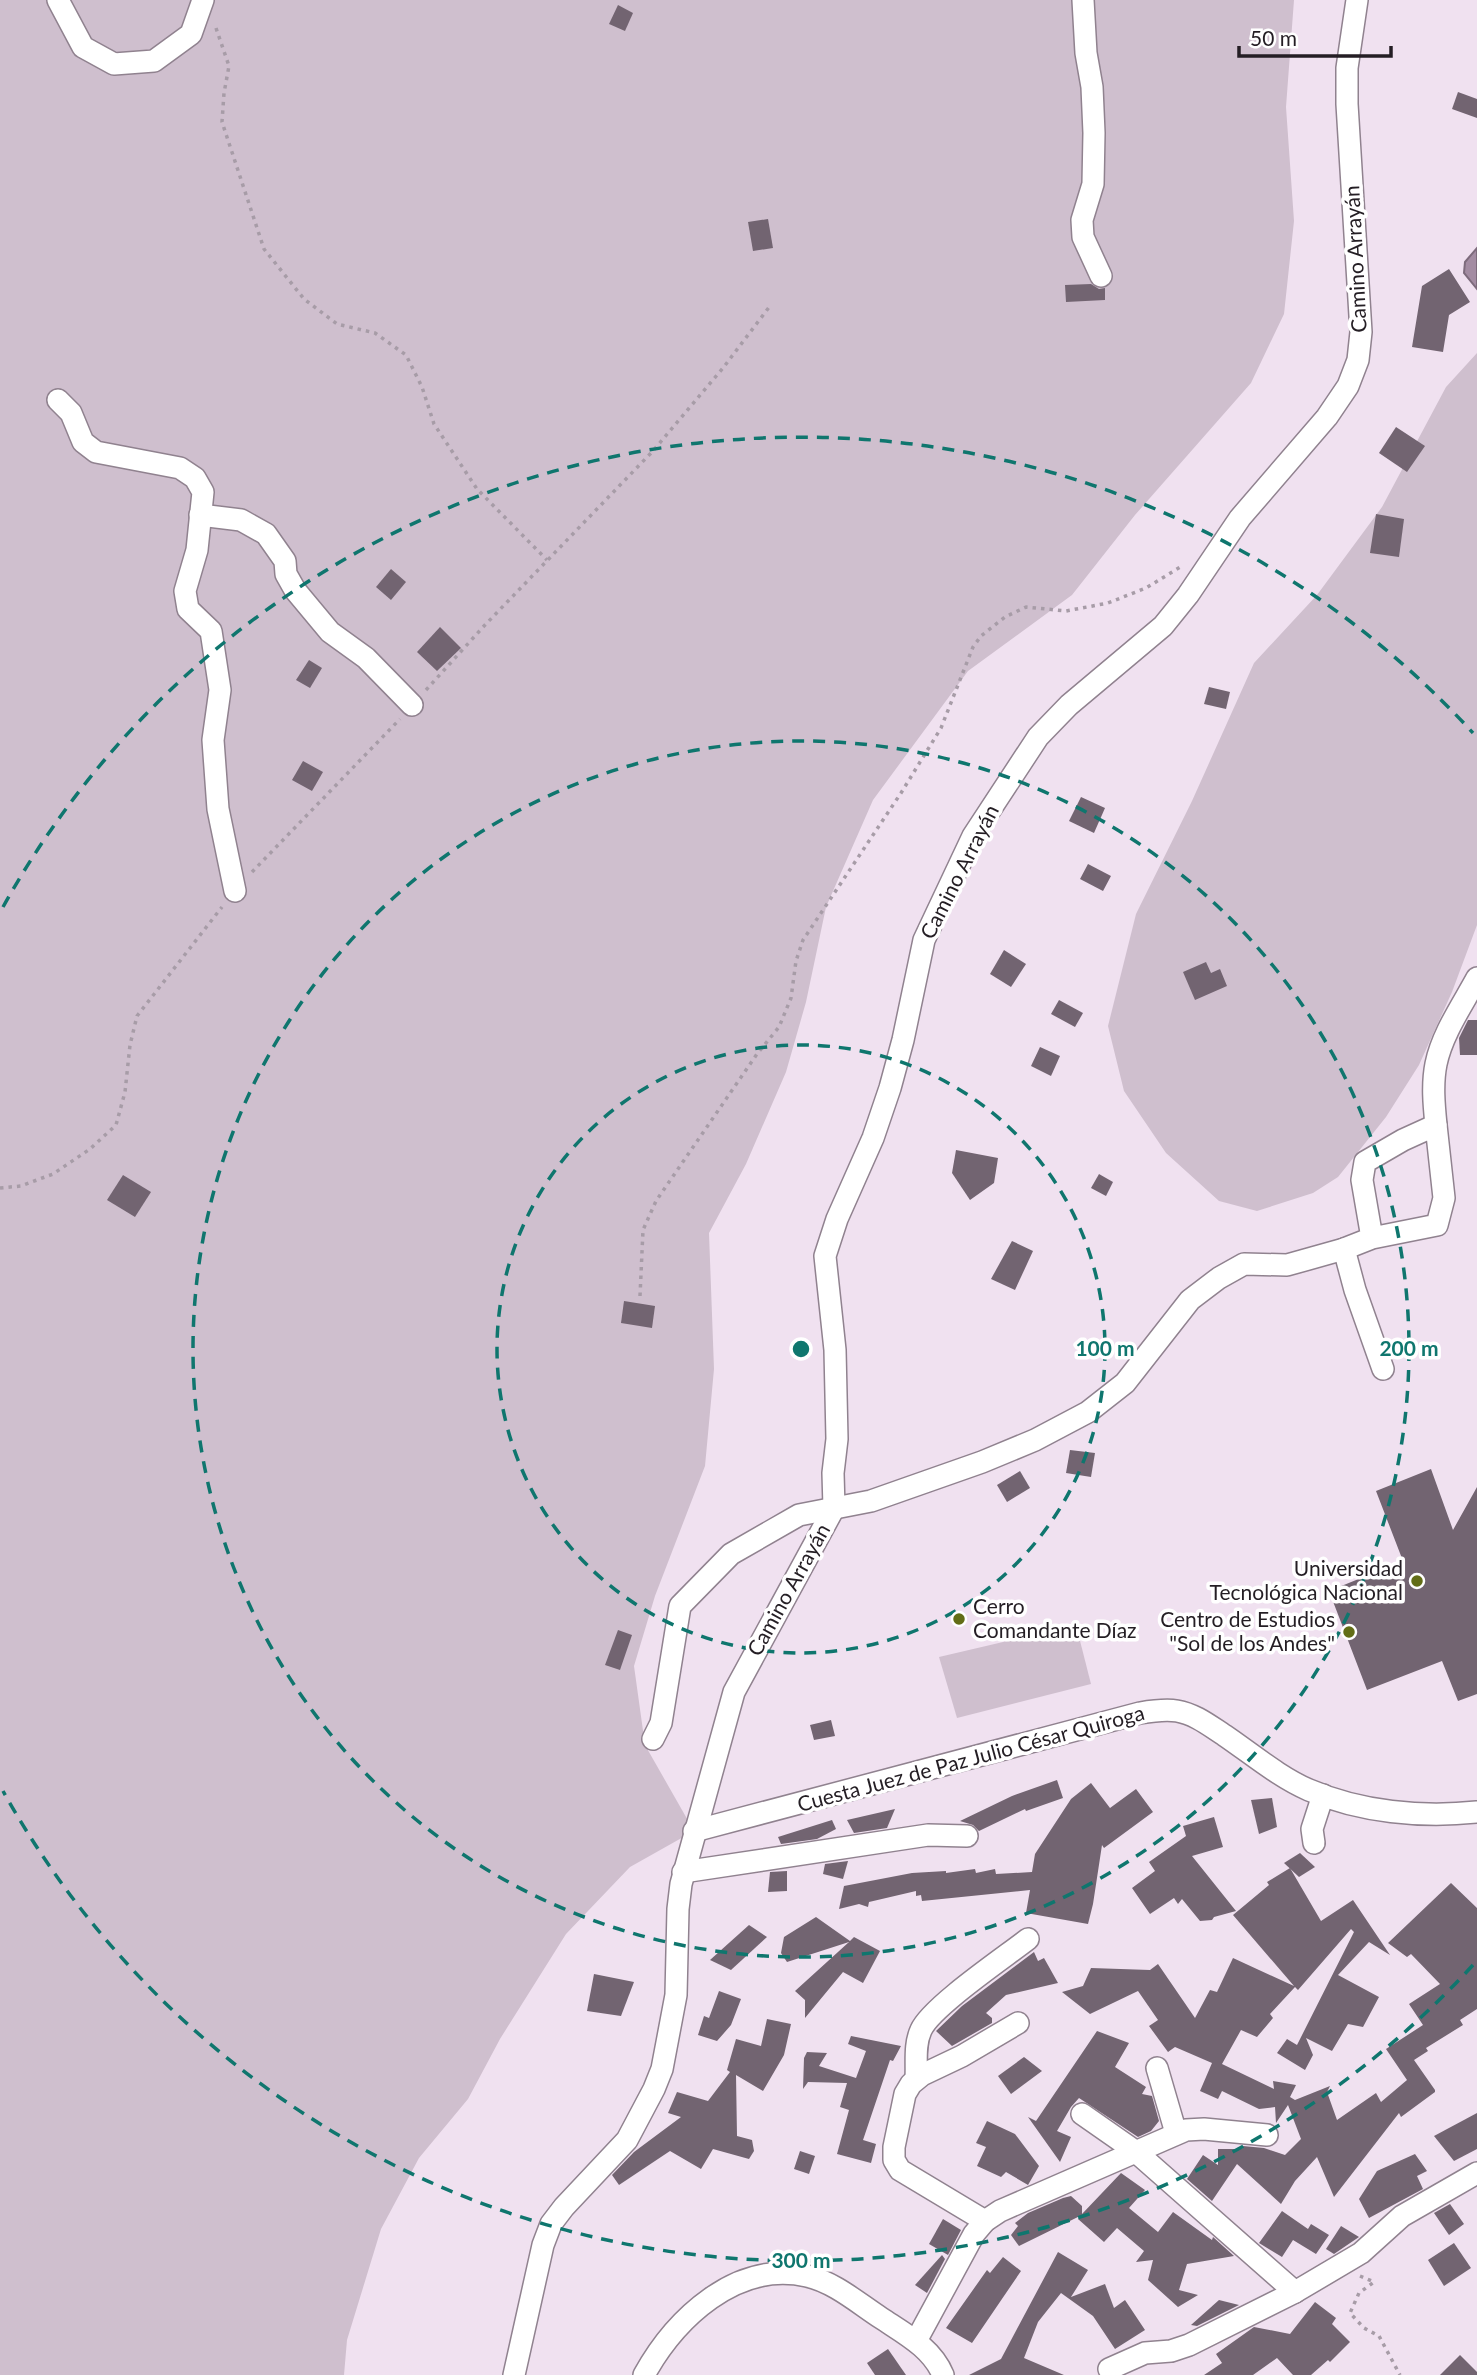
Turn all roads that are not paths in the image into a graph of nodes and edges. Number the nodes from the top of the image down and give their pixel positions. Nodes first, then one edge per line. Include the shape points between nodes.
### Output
1 (58, 0) edge
2 (203, 0) edge
3 (1083, 0) edge
4 (1357, 0) edge
5 (1101, 276) dead end
6 (58, 400) dead end
7 (200, 515) junction
8 (412, 705) road end
9 (235, 891) road end
10 (1477, 978) edge
11 (1436, 1125) junction
12 (1372, 1238) junction
13 (1344, 1249) junction
14 (1383, 1369) dead end
15 (834, 1508) junction
16 (653, 1739) dead end
17 (1323, 1795) junction
18 (1477, 1812) edge
19 (694, 1831) junction
20 (967, 1836) dead end
21 (1314, 1843) dead end
22 (683, 1872) junction
23 (1028, 1939) dead end
24 (1018, 2023) dead end
25 (1157, 2068) dead end
26 (916, 2079) junction
27 (1082, 2114) dead end
28 (1176, 2133) junction
29 (1267, 2135) dead end
30 (1135, 2151) junction
31 (1477, 2173) edge
32 (985, 2221) junction
33 (1295, 2292) junction
34 (916, 2341) junction
35 (1108, 2369) dead end
36 (514, 2375) edge
37 (644, 2375) edge
38 (943, 2375) edge

1 - 2 street via 83,47 114,64 154,61 191,34
3 - 5 street via 1094,133 1093,184 1082,220 1083,237
4 - 15 street, Camino Arrayán via 1347,68 1361,332 1358,360 1348,386 1327,417 1240,518 1163,626 1038,737 973,836 924,940 890,1088 825,1256 835,1350
6 - 7 street via 71,413 83,442 96,452 180,468 195,478 203,492
7 - 8 street via 241,520 265,534 285,561 295,590 330,632 366,658
7 - 9 street via 197,550 185,591 188,609 211,631 220,690 214,740 218,809
10 - 11 street via 1436,1062
11 - 12 street via 1365,1162 1362,1180
11 - 12 street via 1444,1198 1437,1225
12 - 13 street
13 - 14 street
13 - 15 street via 1287,1265 1244,1264 1190,1300 1125,1383 1088,1412 982,1462 871,1502
15 - 16 street via 799,1516 731,1554 680,1605 661,1723
15 - 19 street, Camino Arrayán via 734,1692
17 - 18 street, Cuesta Juez de Paz Julio César Quiroga via 1412,1813
17 - 19 street, Cuesta Juez de Paz Julio César Quiroga via 1294,1782 1198,1719 1152,1711
17 - 21 street via 1312,1829
19 - 22 street, Camino Arrayán
20 - 22 street via 928,1835
22 - 36 street, Camino Arrayán via 676,1995 662,2069 627,2140 551,2224
23 - 26 street via 925,2023 917,2042
24 - 26 street
25 - 28 street
26 - 32 street via 905,2094 894,2147 896,2165
27 - 30 street
28 - 29 street via 1205,2129
28 - 30 street
30 - 32 street
30 - 33 street
31 - 33 street via 1402,2216 1361,2253
32 - 34 street
33 - 35 street via 1189,2345 1145,2353
34 - 37 street via 821,2281 776,2274 741,2282 697,2308 667,2340
34 - 38 street

